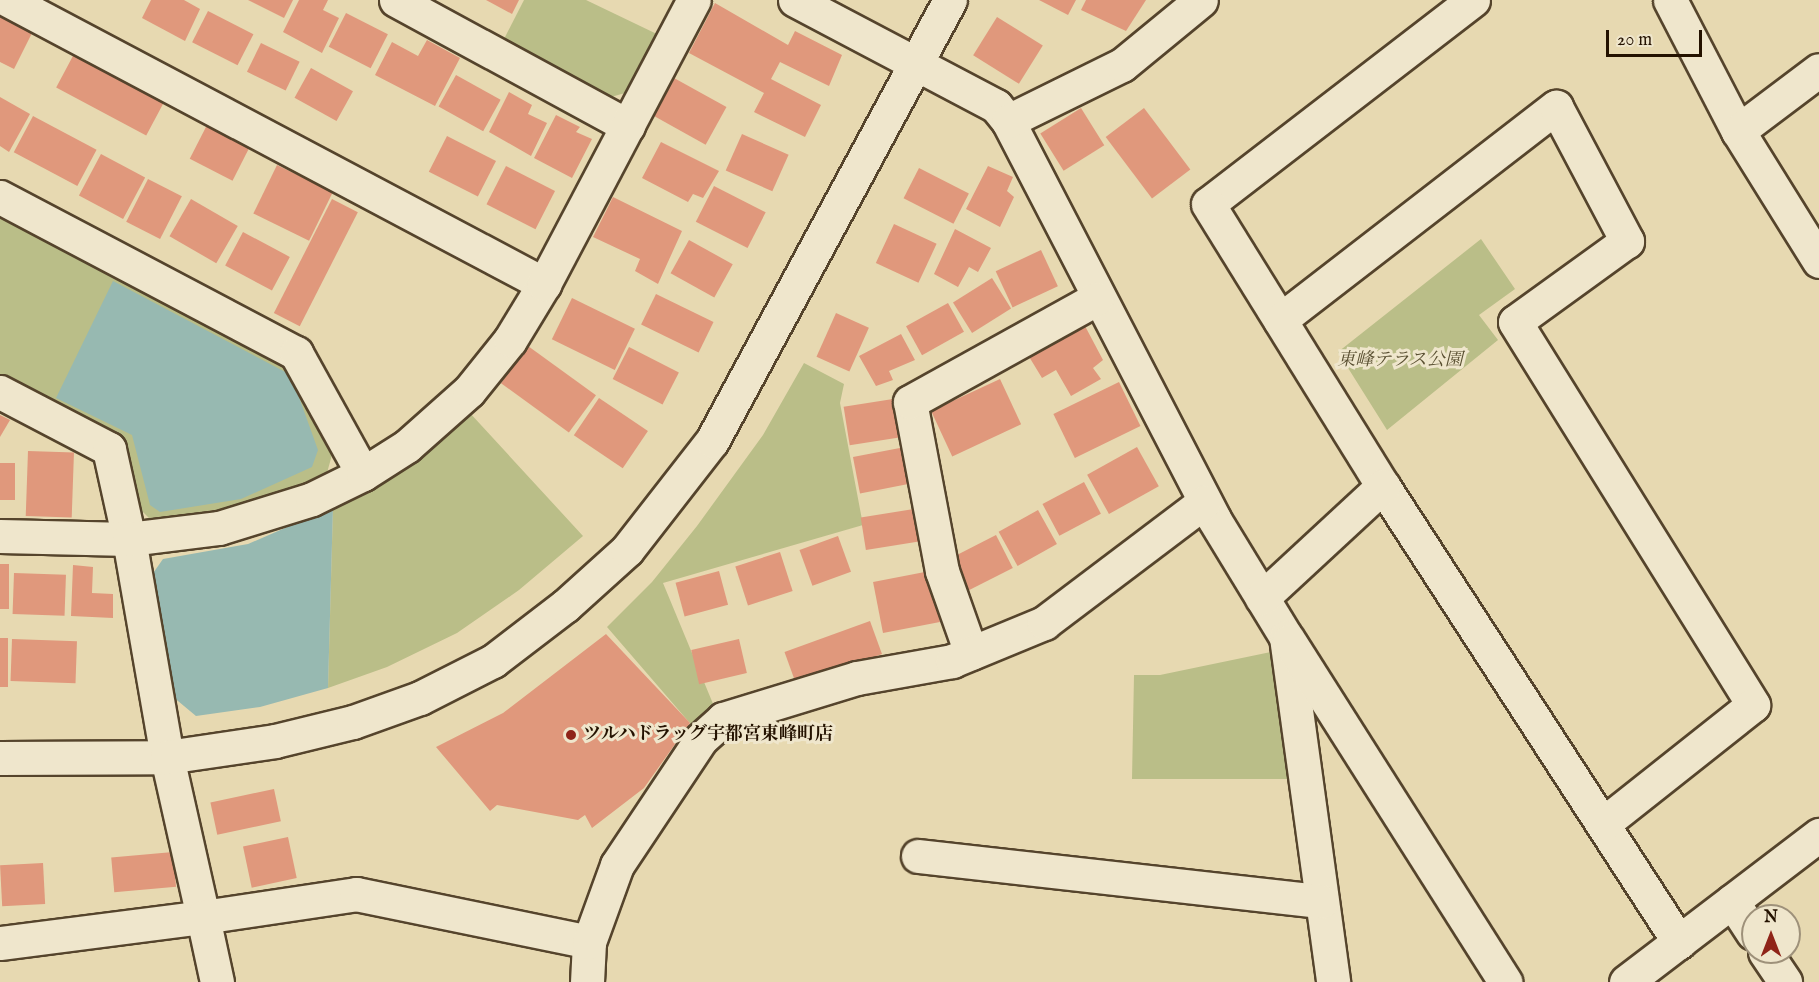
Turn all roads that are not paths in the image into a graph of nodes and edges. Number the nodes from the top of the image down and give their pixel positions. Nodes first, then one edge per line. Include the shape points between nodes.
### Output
1 (8, 0) edge
2 (396, 0) edge
3 (694, 0) edge
4 (795, 0) edge
5 (950, 0) edge
6 (1201, 0) edge
7 (1473, 0) edge
8 (1670, 0) edge
9 (916, 64) junction
10 (1819, 70) edge
11 (1008, 121) junction
12 (628, 126) junction
13 (1738, 131) junction
14 (0, 197) edge
15 (1819, 261) edge
16 (544, 284) junction
17 (1096, 299) junction
18 (1280, 320) junction
19 (0, 392) edge
20 (363, 474) junction
21 (1383, 486) junction
22 (1204, 502) junction
23 (0, 536) edge
24 (129, 539) junction
25 (1262, 598) junction
26 (1287, 648) junction
27 (971, 653) junction
28 (167, 757) junction
29 (0, 758) edge
30 (1603, 824) junction
31 (1819, 835) edge
32 (918, 856) dead end
33 (1322, 901) junction
34 (1732, 901) junction
35 (1741, 915) edge
36 (203, 917) junction
37 (589, 942) junction
38 (1679, 942) junction
39 (0, 943) edge
40 (1773, 964) edge
41 (216, 982) edge
42 (586, 982) edge
43 (1332, 982) edge
44 (1505, 982) edge
45 (1626, 982) edge
46 (1785, 982) edge

1 - 16 street
2 - 12 street
3 - 12 street
4 - 9 street
5 - 9 street
6 - 11 street via 1122,65
7 - 18 street via 1208,204
8 - 13 street
9 - 11 street via 996,106
9 - 28 street via 712,441 627,550 565,606 493,661 420,698 353,722 286,738
10 - 13 street
11 - 17 street
12 - 16 street
13 - 15 street
14 - 20 street via 297,353
16 - 20 street via 510,340 469,392 407,446
17 - 22 street
17 - 27 street via 910,402 942,571
18 - 21 street
18 - 30 street via 1556,107 1627,241 1515,322 1753,705
19 - 24 street via 109,449
20 - 24 street via 275,513 219,528
21 - 25 street
21 - 30 street
22 - 25 street
22 - 27 street via 1044,623
23 - 24 street
24 - 28 street
25 - 26 street
26 - 33 street
26 - 44 street
27 - 37 street via 952,661 857,678 723,719 701,739 617,865
28 - 29 street
28 - 36 street
30 - 38 street
31 - 34 street
32 - 33 street
33 - 43 street
34 - 35 street
34 - 38 street
36 - 37 street via 356,894
36 - 39 street
36 - 41 street
37 - 42 street
38 - 45 street
40 - 46 street

